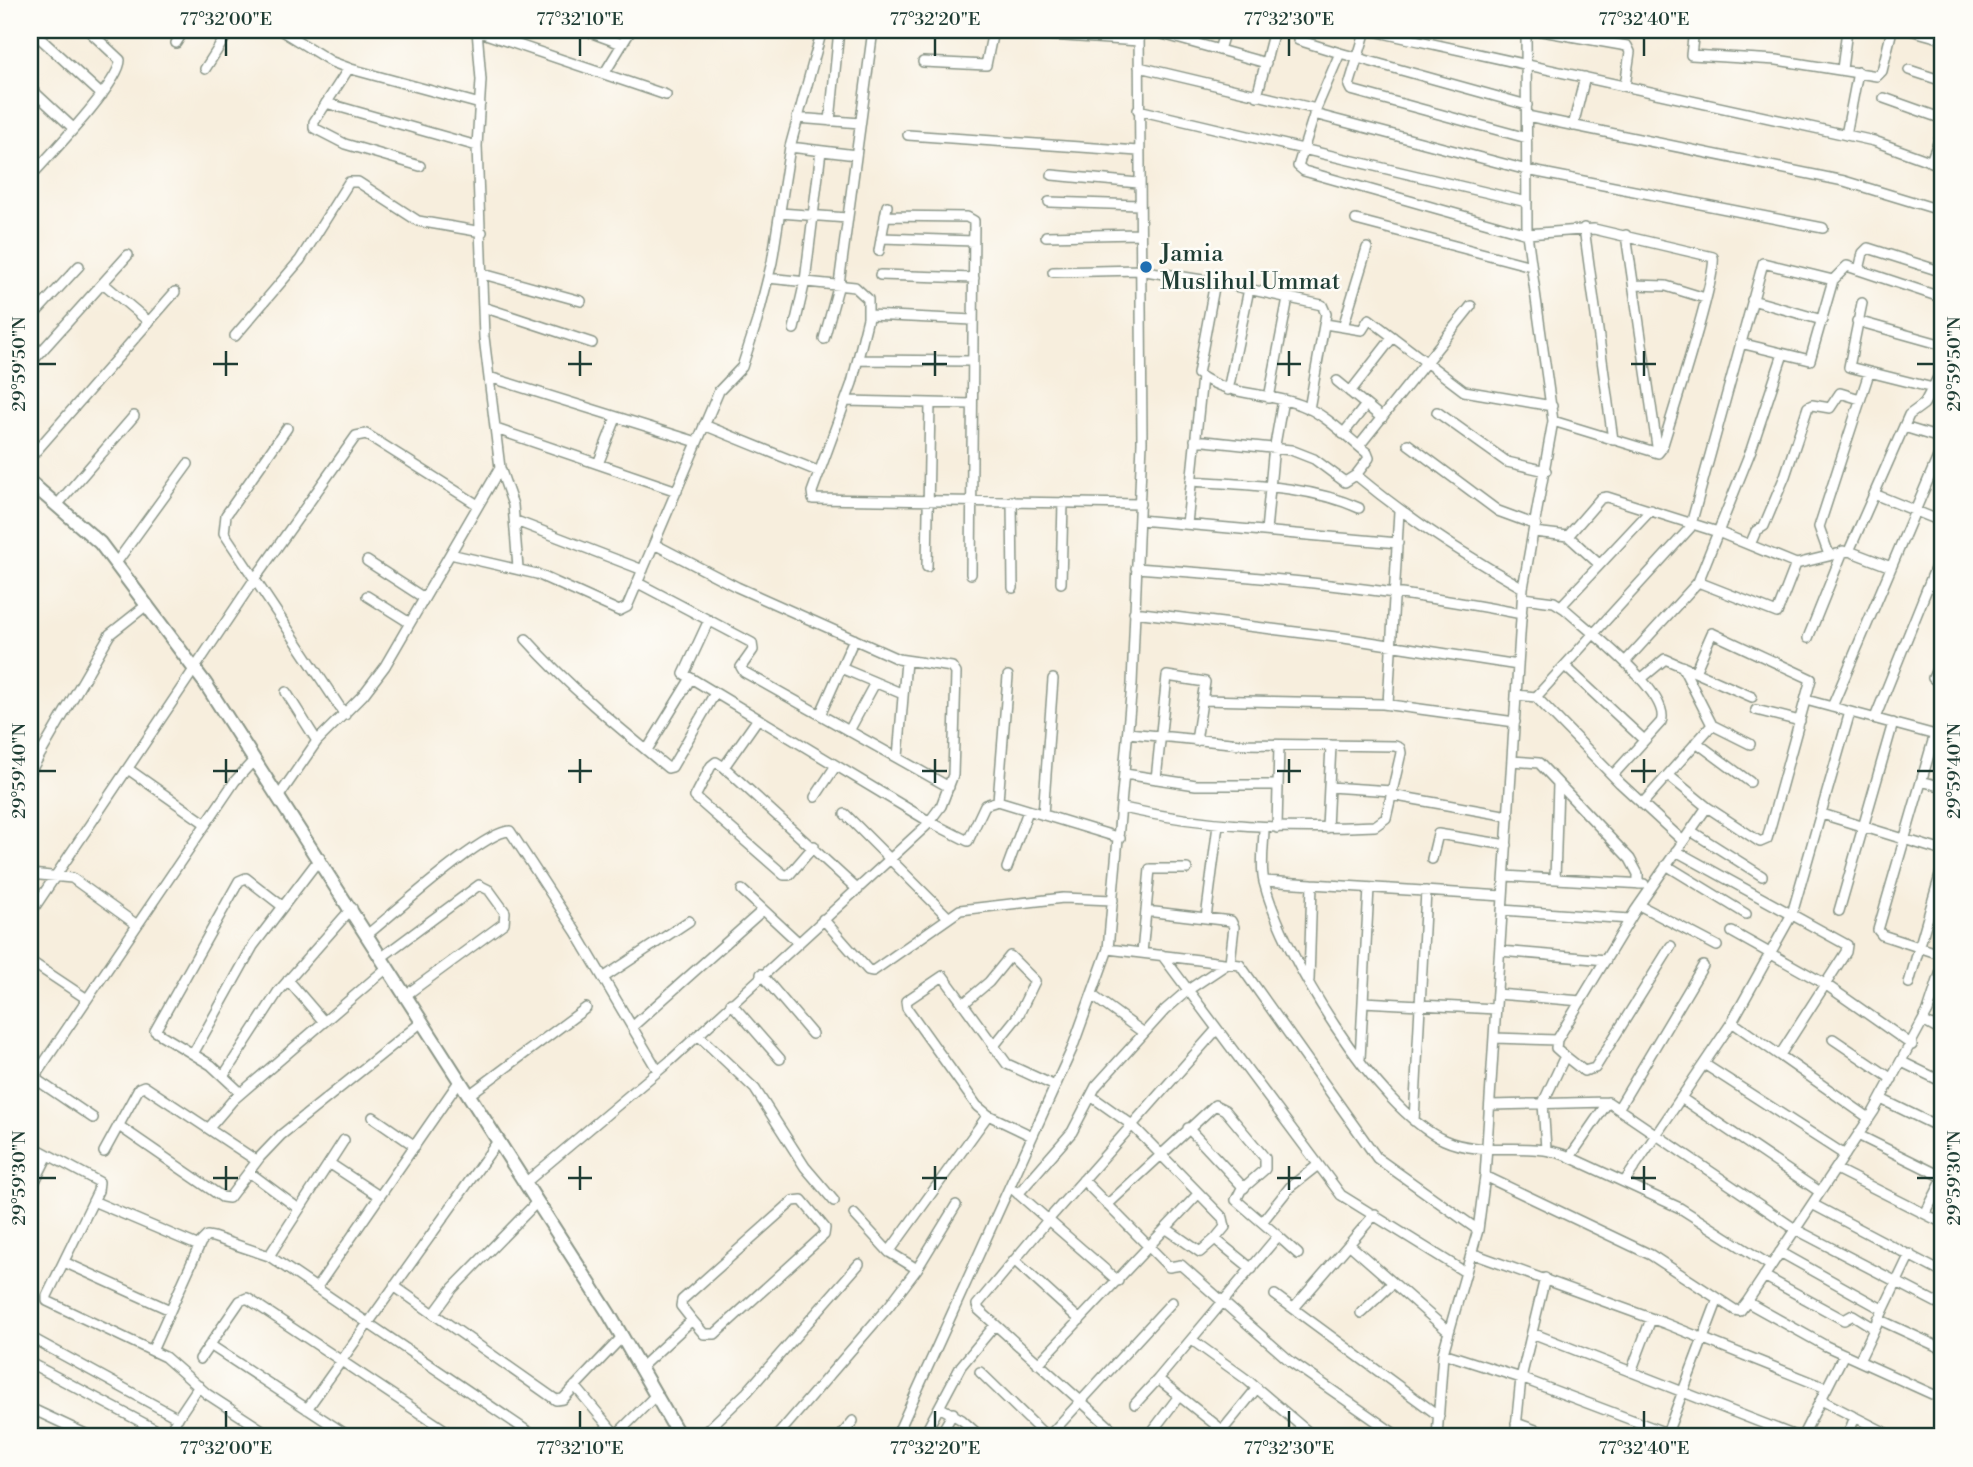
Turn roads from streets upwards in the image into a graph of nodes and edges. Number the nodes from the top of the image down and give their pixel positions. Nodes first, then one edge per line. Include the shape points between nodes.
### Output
1 (31, 30) edge
2 (88, 30) edge
3 (184, 30) edge
4 (230, 30) edge
5 (280, 30) edge
6 (477, 30) edge
7 (584, 30) edge
8 (631, 30) edge
9 (822, 30) edge
10 (839, 30) edge
11 (873, 30) edge
12 (975, 30) edge
13 (1139, 30) edge
14 (1148, 30) edge
15 (1225, 30) edge
16 (1274, 30) edge
17 (1367, 30) edge
18 (1526, 30) edge
19 (1536, 30) edge
20 (1606, 30) edge
21 (1695, 30) edge
22 (1847, 30) edge
23 (1892, 30) edge
24 (1910, 30) edge
25 (993, 31) edge
26 (1012, 31) edge
27 (1943, 39) edge
28 (1298, 40) dead end
29 (1139, 41) junction
30 (1603, 41) junction
31 (176, 43) dead end
32 (622, 44) junction
33 (1219, 50) junction
34 (1340, 53) junction
35 (1357, 57) junction
36 (923, 62) dead end
37 (1266, 63) junction
38 (1526, 65) junction
39 (1139, 67) junction
40 (349, 68) junction
41 (205, 69) dead end
42 (1842, 69) junction
43 (1909, 69) dead end
44 (1858, 72) junction
45 (604, 74) junction
46 (1585, 78) junction
47 (1943, 81) edge
48 (1625, 86) junction
49 (30, 88) edge
50 (102, 95) junction
51 (666, 95) dead end
52 (1257, 96) junction
53 (1884, 98) dead end
54 (326, 103) junction
55 (480, 104) junction
56 (1527, 105) junction
57 (1138, 110) junction
58 (1315, 112) junction
59 (1527, 116) junction
60 (797, 118) junction
61 (1943, 119) edge
62 (830, 121) junction
63 (860, 123) junction
64 (1573, 126) junction
65 (73, 128) junction
66 (1943, 130) edge
67 (908, 135) dead end
68 (1846, 135) junction
69 (1527, 138) junction
70 (477, 146) junction
71 (790, 147) junction
72 (1303, 147) junction
73 (821, 151) junction
74 (1138, 151) junction
75 (30, 155) edge
76 (856, 155) junction
77 (1931, 162) junction
78 (41, 165) junction
79 (421, 166) dead end
80 (1943, 166) edge
81 (1527, 170) junction
82 (1052, 175) dead end
83 (30, 177) edge
84 (1138, 183) junction
85 (1049, 202) dead end
86 (1527, 202) junction
87 (1139, 205) junction
88 (1943, 211) edge
89 (780, 213) junction
90 (813, 215) junction
91 (847, 218) junction
92 (1356, 220) dead end
93 (1584, 228) junction
94 (1823, 228) dead end
95 (482, 232) junction
96 (1139, 234) junction
97 (1527, 234) junction
98 (1626, 235) junction
99 (1046, 236) dead end
100 (881, 238) junction
101 (974, 241) junction
102 (1367, 248) dead end
103 (879, 251) dead end
104 (128, 255) dead end
105 (79, 266) dead end
106 (1531, 266) junction
107 (1139, 270) junction
108 (1859, 270) junction
109 (1053, 272) dead end
110 (1943, 272) edge
111 (483, 274) junction
112 (880, 275) dead end
113 (768, 278) junction
114 (974, 278) junction
115 (1833, 279) junction
116 (805, 281) junction
117 (1215, 282) junction
118 (103, 283) junction
119 (839, 284) junction
120 (1634, 285) junction
121 (1249, 289) junction
122 (175, 292) dead end
123 (1288, 298) junction
124 (1705, 298) junction
125 (1943, 298) edge
126 (1752, 300) junction
127 (580, 301) dead end
128 (1862, 303) dead end
129 (1471, 306) dead end
130 (483, 307) junction
131 (869, 315) junction
132 (30, 319) edge
133 (973, 320) junction
134 (1822, 320) junction
135 (1857, 321) junction
136 (149, 322) junction
137 (1325, 324) junction
138 (1343, 327) junction
139 (794, 329) dead end
140 (235, 336) dead end
141 (1393, 337) junction
142 (824, 339) dead end
143 (1740, 342) junction
144 (592, 343) dead end
145 (1943, 345) edge
146 (1783, 354) junction
147 (858, 360) junction
148 (972, 361) junction
149 (1426, 363) junction
150 (30, 365) edge
151 (1943, 368) edge
152 (1869, 373) junction
153 (489, 377) junction
154 (1202, 377) junction
155 (1337, 381) dead end
156 (1933, 388) junction
157 (1228, 390) junction
158 (1350, 392) junction
159 (1269, 398) junction
160 (1860, 399) junction
161 (1283, 400) junction
162 (846, 401) junction
163 (930, 403) junction
164 (972, 404) junction
165 (1366, 405) junction
166 (1552, 406) junction
167 (1309, 409) junction
168 (1437, 412) dead end
169 (134, 416) dead end
170 (616, 418) junction
171 (1382, 418) junction
172 (1553, 421) junction
173 (704, 425) junction
174 (1904, 427) junction
175 (287, 428) dead end
176 (496, 429) junction
177 (1343, 434) junction
178 (1943, 439) edge
179 (1195, 440) junction
180 (1613, 440) junction
181 (697, 442) junction
182 (1408, 444) dead end
183 (1943, 445) edge
184 (1359, 446) junction
185 (1274, 447) junction
186 (1658, 453) junction
187 (30, 458) edge
188 (188, 464) dead end
189 (598, 464) junction
190 (500, 468) junction
191 (1546, 471) junction
192 (820, 472) junction
193 (1356, 474) junction
194 (1191, 481) junction
195 (30, 482) edge
196 (1270, 487) junction
197 (677, 491) junction
198 (1874, 494) junction
199 (972, 500) junction
200 (928, 501) junction
201 (1012, 501) junction
202 (1063, 502) junction
203 (1140, 504) junction
204 (57, 505) junction
205 (478, 505) junction
206 (1359, 508) dead end
207 (1915, 509) junction
208 (1651, 510) junction
209 (1399, 511) junction
210 (1139, 520) junction
211 (516, 521) junction
212 (1943, 522) edge
213 (1692, 523) junction
214 (1187, 524) junction
215 (1535, 528) junction
216 (1266, 531) junction
217 (1718, 532) junction
218 (1567, 536) junction
219 (1398, 542) junction
220 (654, 544) junction
221 (1750, 545) junction
222 (1943, 549) edge
223 (1846, 551) junction
224 (450, 554) junction
225 (1829, 555) junction
226 (367, 561) dead end
227 (116, 563) junction
228 (1599, 564) junction
229 (1796, 564) junction
230 (927, 567) dead end
231 (1891, 567) junction
232 (518, 568) junction
233 (1136, 568) junction
234 (643, 570) junction
235 (971, 574) dead end
236 (254, 580) junction
237 (1698, 582) junction
238 (638, 583) junction
239 (1061, 583) dead end
240 (1013, 588) dead end
241 (1395, 591) junction
242 (1523, 593) junction
243 (367, 596) dead end
244 (424, 598) junction
245 (148, 604) junction
246 (1561, 606) junction
247 (1134, 612) junction
248 (1522, 614) junction
249 (709, 620) junction
250 (410, 623) junction
251 (1593, 635) junction
252 (1808, 638) dead end
253 (526, 639) dead end
254 (854, 639) junction
255 (1390, 645) junction
256 (1943, 656) edge
257 (906, 661) junction
258 (1625, 662) junction
259 (1518, 665) junction
260 (1565, 666) junction
261 (1682, 666) junction
262 (841, 668) junction
263 (195, 670) junction
264 (1695, 672) junction
265 (1007, 676) dead end
266 (691, 678) junction
267 (1642, 678) junction
268 (1053, 679) dead end
269 (875, 682) junction
270 (1943, 686) edge
271 (286, 692) dead end
272 (715, 693) junction
273 (903, 694) junction
274 (1517, 695) junction
275 (1536, 697) junction
276 (1752, 697) dead end
277 (1202, 700) junction
278 (1806, 700) junction
279 (1388, 704) junction
280 (1832, 707) junction
281 (1756, 710) dead end
282 (1850, 712) junction
283 (821, 713) junction
284 (345, 715) junction
285 (1875, 718) junction
286 (757, 720) junction
287 (1800, 721) junction
288 (1515, 722) junction
289 (1893, 723) junction
290 (1712, 725) junction
291 (849, 731) junction
292 (1128, 733) junction
293 (1939, 736) edge
294 (1159, 737) junction
295 (1644, 740) junction
296 (317, 741) junction
297 (1196, 741) junction
298 (1696, 742) junction
299 (1750, 744) dead end
300 (1279, 745) junction
301 (1331, 745) junction
302 (647, 750) junction
303 (898, 757) junction
304 (254, 760) junction
305 (1512, 761) junction
306 (724, 766) junction
307 (835, 766) junction
308 (128, 769) junction
309 (30, 772) edge
310 (1125, 774) junction
311 (1613, 775) junction
312 (1668, 775) junction
313 (1156, 779) junction
314 (1921, 781) junction
315 (1750, 782) dead end
316 (1558, 784) junction
317 (1278, 785) junction
318 (949, 787) junction
319 (1329, 787) junction
320 (1943, 787) edge
321 (1391, 793) junction
322 (279, 796) junction
323 (815, 797) dead end
324 (998, 802) junction
325 (1642, 804) junction
326 (1707, 807) junction
327 (1122, 808) junction
328 (1028, 811) junction
329 (845, 814) dead end
330 (1822, 814) junction
331 (1043, 815) junction
332 (1508, 816) junction
333 (930, 822) junction
334 (206, 824) junction
335 (1218, 825) junction
336 (1861, 826) junction
337 (1264, 828) junction
338 (1277, 828) junction
339 (1327, 828) junction
340 (1691, 831) junction
341 (1120, 838) junction
342 (1903, 839) junction
343 (1683, 841) junction
344 (1507, 845) junction
345 (814, 846) junction
346 (1943, 850) edge
347 (1676, 851) junction
348 (320, 859) junction
349 (891, 859) junction
350 (1432, 859) dead end
351 (1943, 864) edge
352 (1666, 865) junction
353 (1007, 868) dead end
354 (1186, 869) dead end
355 (30, 874) edge
356 (56, 875) junction
357 (1505, 876) junction
358 (1762, 876) dead end
359 (1555, 879) junction
360 (1264, 881) junction
361 (1312, 884) junction
362 (1638, 884) junction
363 (1653, 885) junction
364 (1369, 888) junction
365 (741, 890) dead end
366 (858, 890) junction
367 (1426, 891) junction
368 (1503, 896) junction
369 (1113, 900) junction
370 (1639, 905) junction
371 (282, 906) junction
372 (352, 908) junction
373 (763, 909) junction
374 (1502, 910) junction
375 (1146, 911) junction
376 (1839, 911) dead end
377 (30, 914) edge
378 (1746, 914) dead end
379 (1792, 915) junction
380 (947, 916) junction
381 (1206, 918) junction
382 (824, 919) junction
383 (1630, 919) junction
384 (689, 921) dead end
385 (137, 925) junction
386 (1731, 932) dead end
387 (368, 934) junction
388 (798, 942) junction
389 (1671, 946) dead end
390 (1717, 946) dead end
391 (1919, 948) junction
392 (1108, 949) junction
393 (1500, 951) junction
394 (1142, 953) junction
395 (1771, 954) junction
396 (1162, 955) junction
397 (1943, 955) edge
398 (1606, 960) junction
399 (30, 961) edge
400 (385, 962) junction
401 (1230, 962) junction
402 (1943, 965) edge
403 (1703, 966) dead end
404 (761, 974) junction
405 (603, 978) junction
406 (288, 980) junction
407 (1309, 981) junction
408 (1909, 983) dead end
409 (1825, 984) junction
410 (1188, 990) junction
411 (1497, 994) junction
412 (406, 995) junction
413 (1093, 996) junction
414 (87, 999) junction
415 (1581, 1001) junction
416 (1363, 1002) junction
417 (731, 1003) junction
418 (964, 1004) junction
419 (1420, 1005) junction
420 (586, 1008) dead end
421 (1496, 1009) junction
422 (422, 1021) junction
423 (1923, 1021) junction
424 (324, 1022) junction
425 (1732, 1022) junction
426 (632, 1027) junction
427 (1217, 1029) junction
428 (1943, 1032) edge
429 (1144, 1033) junction
430 (812, 1034) dead end
431 (698, 1035) junction
432 (1494, 1038) junction
433 (1833, 1039) dead end
434 (1557, 1040) junction
435 (1912, 1045) junction
436 (993, 1047) junction
437 (193, 1054) junction
438 (1780, 1055) junction
439 (1565, 1056) junction
440 (780, 1059) dead end
441 (1360, 1059) junction
442 (1902, 1062) junction
443 (1704, 1064) junction
444 (658, 1071) junction
445 (224, 1075) junction
446 (1892, 1079) junction
447 (460, 1080) junction
448 (1943, 1082) edge
449 (1055, 1086) junction
450 (241, 1093) junction
451 (469, 1095) junction
452 (1091, 1096) junction
453 (1681, 1098) junction
454 (1881, 1099) junction
455 (1608, 1102) junction
456 (1543, 1103) junction
457 (1490, 1105) junction
458 (1618, 1109) junction
459 (988, 1115) junction
460 (373, 1117) dead end
461 (93, 1118) dead end
462 (1869, 1118) junction
463 (1414, 1121) junction
464 (1132, 1125) junction
465 (119, 1126) junction
466 (209, 1128) junction
467 (1188, 1128) junction
468 (1943, 1129) edge
469 (1657, 1134) junction
470 (1858, 1135) junction
471 (1031, 1136) junction
472 (344, 1140) dead end
473 (498, 1141) junction
474 (30, 1145) edge
475 (415, 1146) junction
476 (1487, 1147) junction
477 (1546, 1149) junction
478 (104, 1152) dead end
479 (48, 1154) junction
480 (1160, 1154) junction
481 (1845, 1154) junction
482 (1570, 1157) junction
483 (257, 1161) junction
484 (329, 1163) junction
485 (1318, 1165) junction
486 (1836, 1170) junction
487 (249, 1172) junction
488 (1485, 1176) junction
489 (1943, 1178) edge
490 (1083, 1180) junction
491 (1625, 1181) junction
492 (525, 1183) junction
493 (1009, 1185) junction
494 (1244, 1188) junction
495 (30, 1191) edge
496 (1820, 1192) junction
497 (1018, 1194) junction
498 (1198, 1194) junction
499 (379, 1196) junction
500 (93, 1201) junction
501 (834, 1201) dead end
502 (537, 1202) junction
503 (957, 1205) dead end
504 (1107, 1205) junction
505 (1812, 1205) junction
506 (299, 1209) junction
507 (854, 1214) dead end
508 (1375, 1214) junction
509 (1925, 1214) junction
510 (1048, 1220) junction
511 (1262, 1222) junction
512 (1943, 1223) edge
513 (1167, 1229) junction
514 (1796, 1229) junction
515 (1478, 1230) junction
516 (1278, 1236) junction
517 (1215, 1238) junction
518 (1349, 1244) junction
519 (199, 1246) junction
520 (1149, 1249) junction
521 (889, 1252) junction
522 (1780, 1252) junction
523 (1471, 1253) junction
524 (1298, 1255) dead end
525 (1910, 1255) junction
526 (269, 1256) junction
527 (1014, 1260) junction
528 (64, 1262) junction
529 (859, 1264) dead end
530 (1771, 1266) junction
531 (917, 1269) junction
532 (1252, 1269) junction
533 (1465, 1272) junction
534 (1943, 1273) edge
535 (1764, 1276) junction
536 (1545, 1278) junction
537 (1895, 1280) junction
538 (1118, 1281) junction
539 (1393, 1283) junction
540 (394, 1286) junction
541 (317, 1287) junction
542 (1275, 1295) dead end
543 (1718, 1299) junction
544 (1225, 1301) junction
545 (1172, 1302) dead end
546 (1747, 1302) junction
547 (1943, 1306) edge
548 (1294, 1308) junction
549 (170, 1310) junction
550 (1361, 1313) dead end
551 (434, 1314) junction
552 (1651, 1319) junction
553 (1878, 1319) junction
554 (692, 1320) junction
555 (368, 1321) junction
556 (1080, 1321) junction
557 (995, 1325) junction
558 (1448, 1331) junction
559 (1532, 1333) junction
560 (623, 1336) junction
561 (30, 1337) edge
562 (1192, 1339) junction
563 (1704, 1340) junction
564 (210, 1345) junction
565 (1943, 1349) edge
566 (152, 1351) junction
567 (1443, 1353) junction
568 (1844, 1354) junction
569 (200, 1359) dead end
570 (340, 1361) junction
571 (1859, 1361) junction
572 (30, 1363) edge
573 (1038, 1364) junction
574 (641, 1367) junction
575 (980, 1372) dead end
576 (1631, 1372) junction
577 (1521, 1378) junction
578 (1158, 1379) junction
579 (575, 1386) junction
580 (199, 1387) junction
581 (1257, 1388) junction
582 (1826, 1388) junction
583 (1682, 1392) junction
584 (657, 1394) junction
585 (1180, 1396) junction
586 (1943, 1399) edge
587 (1821, 1400) junction
588 (1080, 1402) junction
589 (1135, 1404) dead end
590 (30, 1408) edge
591 (941, 1408) junction
592 (307, 1409) junction
593 (953, 1413) junction
594 (1439, 1416) junction
595 (1855, 1417) junction
596 (178, 1418) junction
597 (853, 1422) dead end
598 (1516, 1423) junction
599 (929, 1426) dead end
600 (444, 1430) dead end
601 (530, 1433) dead end
602 (1220, 1434) edge
603 (1666, 1435) edge
604 (166, 1436) edge
605 (615, 1436) edge
606 (898, 1436) edge
607 (92, 1437) edge
608 (273, 1437) edge
609 (350, 1437) edge
610 (680, 1437) edge
611 (700, 1437) edge
612 (776, 1437) edge
613 (840, 1437) edge
614 (939, 1437) edge
615 (981, 1437) edge
616 (1047, 1437) edge
617 (1114, 1437) edge
618 (1148, 1437) edge
619 (1231, 1437) edge
620 (1314, 1437) edge
621 (1399, 1437) edge
622 (1437, 1437) edge
623 (1515, 1437) edge
624 (1555, 1437) edge
625 (1677, 1437) edge
626 (1800, 1437) edge
627 (1847, 1437) edge
628 (1890, 1437) edge

1 - 50 street
2 - 50 street via 120,60 120,68
3 - 31 street
4 - 41 street
5 - 40 street
6 - 45 street
6 - 55 street
7 - 32 street
8 - 32 street
9 - 60 street
10 - 62 street
11 - 63 street
12 - 25 street
13 - 29 street
14 - 33 street
15 - 33 street
16 - 37 street
17 - 35 street
17 - 38 street
18 - 38 street
19 - 30 street
20 - 30 street
21 - 42 street via 1691,55
22 - 42 street
23 - 44 street via 1880,74
24 - 27 street
25 - 26 street
25 - 36 street via 986,65
26 - 29 street
28 - 34 street
29 - 39 street
30 - 48 street via 1629,49
32 - 45 street
33 - 37 street
34 - 35 street
34 - 58 street
35 - 56 street
35 - 69 street via 1351,90
37 - 52 street
38 - 46 street
38 - 56 street
39 - 52 street
39 - 57 street
40 - 54 street
40 - 55 street
42 - 44 street
43 - 47 street
44 - 68 street
45 - 51 street
46 - 48 street
46 - 64 street
48 - 68 street
49 - 65 street
50 - 65 street
52 - 58 street
53 - 61 street
54 - 70 street
54 - 79 street via 314,128 345,144
55 - 70 street
56 - 59 street
57 - 72 street
57 - 74 street
58 - 72 street
58 - 81 street
59 - 64 street
59 - 69 street
60 - 62 street
60 - 71 street
62 - 63 street
63 - 76 street
64 - 88 street via 1844,181
65 - 78 street
66 - 77 street
67 - 74 street
68 - 77 street
69 - 81 street
70 - 95 street
71 - 73 street
71 - 89 street
72 - 86 street
72 - 97 street via 1298,166 1304,171
73 - 76 street
73 - 90 street
74 - 84 street
75 - 78 street
76 - 91 street
77 - 80 street
78 - 83 street
81 - 86 street
81 - 94 street
82 - 84 street
84 - 87 street
85 - 87 street
86 - 97 street
87 - 96 street
89 - 90 street
89 - 113 street
90 - 91 street
90 - 116 street
91 - 119 street
92 - 106 street
93 - 97 street
93 - 98 street
93 - 180 street
95 - 111 street
95 - 140 street via 418,220 358,182 349,182 300,260
96 - 99 street
96 - 107 street
97 - 106 street
98 - 120 street
98 - 124 street via 1713,257
100 - 101 street
100 - 101 street via 886,211 967,217 974,221
100 - 103 street
101 - 114 street
102 - 138 street
104 - 118 street
105 - 132 street
106 - 166 street
107 - 109 street
107 - 117 street
107 - 203 street
108 - 110 street via 1868,248
108 - 115 street via 1845,266
108 - 125 street
111 - 127 street
111 - 130 street
112 - 114 street
113 - 116 street
113 - 173 street via 742,367 719,391
114 - 133 street
115 - 126 street via 1765,262
115 - 134 street
116 - 119 street
116 - 139 street
117 - 121 street
117 - 154 street via 1197,371
118 - 136 street
118 - 150 street
119 - 131 street via 864,293
119 - 142 street
120 - 124 street via 1666,286
120 - 186 street
121 - 123 street
121 - 157 street
122 - 136 street
123 - 137 street via 1322,305 1327,310
123 - 159 street
124 - 186 street
126 - 134 street
126 - 143 street
128 - 135 street
129 - 149 street
130 - 144 street
130 - 153 street
131 - 133 street
131 - 147 street
133 - 148 street
134 - 146 street via 1810,360
135 - 145 street
135 - 152 street via 1847,365
136 - 187 street
137 - 138 street
137 - 167 street
138 - 141 street via 1362,330 1369,319
141 - 149 street
141 - 158 street
143 - 146 street
143 - 213 street
146 - 217 street
147 - 148 street
147 - 162 street
148 - 164 street
149 - 166 street via 1464,391
149 - 171 street
151 - 156 street
152 - 156 street
152 - 160 street
153 - 170 street
153 - 176 street
154 - 157 street
154 - 179 street
155 - 158 street
156 - 174 street
157 - 159 street
158 - 165 street
159 - 161 street
160 - 221 street via 1840,393 1830,408 1808,407 1786,476 1764,526 1756,530
160 - 225 street via 1819,527
161 - 167 street
161 - 185 street
162 - 163 street
162 - 192 street
163 - 164 street
163 - 200 street
164 - 199 street
165 - 171 street
165 - 177 street
166 - 172 street
167 - 177 street
168 - 191 street via 1507,462
169 - 204 street
170 - 181 street
170 - 189 street
171 - 184 street
172 - 180 street
172 - 191 street
173 - 181 street
173 - 192 street
174 - 178 street
174 - 198 street
175 - 236 street via 223,523 226,540
176 - 189 street
176 - 190 street
177 - 184 street
179 - 185 street
179 - 194 street
180 - 186 street
181 - 197 street
182 - 215 street via 1498,512
183 - 207 street
184 - 193 street via 1369,458
185 - 193 street via 1303,454 1345,482
185 - 196 street
188 - 227 street
189 - 197 street
190 - 205 street
190 - 211 street
191 - 215 street
192 - 200 street via 811,496 816,501
193 - 209 street
194 - 196 street
194 - 214 street
195 - 204 street
196 - 206 street via 1328,497
196 - 216 street
197 - 220 street
198 - 207 street
198 - 223 street
199 - 200 street
199 - 201 street
199 - 235 street
200 - 230 street
201 - 202 street
201 - 240 street
202 - 203 street
202 - 239 street
203 - 210 street
204 - 227 street
205 - 224 street
205 - 236 street via 366,434 359,434
207 - 212 street
207 - 231 street
208 - 213 street
208 - 218 street via 1604,497
208 - 228 street
209 - 219 street
209 - 242 street
210 - 214 street
210 - 233 street
211 - 232 street
211 - 234 street
213 - 217 street
213 - 251 street
214 - 216 street
215 - 218 street
215 - 242 street
216 - 219 street
217 - 221 street
217 - 237 street
218 - 228 street
219 - 241 street
220 - 234 street
220 - 254 street
221 - 229 street
222 - 285 street
223 - 225 street
223 - 231 street
223 - 252 street
224 - 232 street
224 - 244 street
225 - 229 street
226 - 244 street
227 - 245 street
228 - 246 street
229 - 237 street via 1777,613
231 - 280 street
232 - 238 street via 622,611
233 - 241 street
233 - 247 street
234 - 238 street
236 - 263 street
236 - 284 street
237 - 258 street
238 - 249 street
241 - 248 street
241 - 255 street
242 - 246 street
242 - 248 street
243 - 250 street
244 - 250 street
245 - 263 street
245 - 309 street via 110,634
246 - 251 street
247 - 255 street
247 - 292 street
248 - 259 street
249 - 266 street via 684,671
249 - 283 street via 753,645 742,664 744,672
250 - 284 street via 385,666
251 - 258 street
251 - 260 street
253 - 302 street via 564,681
254 - 257 street
254 - 262 street
255 - 259 street
255 - 279 street
256 - 270 street via 1933,678
257 - 273 street
257 - 318 street via 948,666 956,673 955,760
258 - 267 street
259 - 274 street
260 - 275 street
260 - 295 street
261 - 264 street
261 - 267 street via 1662,660
261 - 290 street
262 - 269 street
262 - 283 street
263 - 304 street
263 - 308 street
264 - 276 street
264 - 278 street via 1712,633 1810,676
265 - 324 street
266 - 272 street
266 - 302 street
267 - 295 street via 1663,715
268 - 331 street
269 - 273 street
269 - 291 street
271 - 296 street
272 - 286 street
272 - 302 street via 672,767
273 - 303 street
274 - 275 street
274 - 288 street
275 - 311 street
277 - 279 street
277 - 294 street via 1205,681 1165,677
277 - 297 street
278 - 280 street
278 - 287 street
279 - 288 street
280 - 282 street
281 - 287 street
282 - 285 street
282 - 330 street
283 - 291 street
284 - 296 street
285 - 289 street
286 - 306 street
286 - 307 street
287 - 326 street via 1765,842
288 - 305 street
289 - 293 street
289 - 336 street
290 - 298 street
290 - 299 street
291 - 303 street
292 - 294 street
292 - 310 street
293 - 314 street
294 - 297 street
294 - 313 street
295 - 311 street
296 - 322 street
297 - 300 street
298 - 312 street
298 - 315 street
300 - 301 street
300 - 317 street
301 - 319 street
301 - 321 street via 1400,747
303 - 318 street
304 - 322 street
304 - 334 street
305 - 316 street via 1539,764
305 - 332 street
306 - 345 street
306 - 345 street via 716,762 711,766 695,797 786,876
307 - 323 street
307 - 333 street
308 - 334 street
308 - 356 street
310 - 313 street
310 - 327 street
311 - 325 street
312 - 325 street
312 - 326 street
313 - 317 street via 1196,785
314 - 320 street
314 - 342 street
316 - 359 street
316 - 362 street via 1630,859
317 - 338 street
318 - 333 street
319 - 321 street
319 - 339 street
321 - 332 street
321 - 339 street via 1380,824
322 - 348 street
324 - 328 street
324 - 333 street via 985,805 970,840
325 - 343 street
326 - 340 street
327 - 335 street
327 - 341 street
328 - 331 street
328 - 353 street
329 - 349 street
330 - 336 street
330 - 379 street
331 - 341 street
332 - 344 street
333 - 349 street
334 - 385 street
335 - 337 street
335 - 381 street
336 - 342 street
336 - 376 street
337 - 338 street
337 - 360 street
338 - 339 street
340 - 343 street
340 - 358 street
341 - 369 street
342 - 346 street
342 - 391 street via 1878,930
343 - 347 street
344 - 350 street via 1438,834
344 - 357 street
345 - 366 street
347 - 352 street
347 - 379 street
348 - 371 street
348 - 372 street
349 - 366 street
349 - 380 street
351 - 391 street
352 - 363 street
352 - 378 street
354 - 375 street via 1150,869
355 - 356 street
356 - 377 street
356 - 385 street via 72,878
357 - 359 street
357 - 368 street
359 - 362 street
360 - 361 street
360 - 407 street via 1292,953
361 - 364 street
361 - 407 street
362 - 363 street
363 - 370 street
364 - 367 street
364 - 416 street
365 - 373 street
366 - 382 street
367 - 368 street
367 - 419 street
368 - 374 street
369 - 380 street via 1045,899 972,908
369 - 392 street
370 - 383 street
370 - 390 street
371 - 437 street via 253,946
371 - 437 street via 246,878 239,881 155,1031
372 - 387 street
372 - 406 street
373 - 388 street
373 - 426 street
374 - 383 street
374 - 393 street
375 - 381 street
375 - 394 street
379 - 395 street
379 - 409 street via 1847,945
380 - 382 street via 870,971
381 - 401 street via 1233,924
382 - 388 street
383 - 398 street
384 - 405 street
385 - 414 street
386 - 395 street
387 - 400 street
387 - 405 street via 467,855 502,831 510,831
388 - 404 street
389 - 439 street via 1595,1068 1584,1071
391 - 397 street
391 - 408 street
392 - 394 street
392 - 413 street
393 - 398 street
393 - 411 street
394 - 396 street
395 - 409 street
395 - 425 street
396 - 401 street
396 - 410 street
398 - 415 street
399 - 414 street
400 - 412 street
400 - 412 street via 479,886 489,890 505,912 503,923
400 - 424 street
401 - 410 street
401 - 515 street via 1247,971 1377,1158
402 - 423 street
403 - 458 street
404 - 417 street
404 - 430 street
405 - 426 street
406 - 424 street
406 - 445 street
407 - 441 street
409 - 435 street
409 - 438 street
410 - 427 street
410 - 429 street
411 - 415 street
411 - 421 street
412 - 422 street
413 - 429 street
413 - 449 street
414 - 461 street via 36,1077
415 - 434 street
416 - 419 street
416 - 441 street
417 - 431 street
417 - 440 street
418 - 436 street
418 - 436 street via 1010,956 1035,981 1018,1016
418 - 459 street via 943,976 905,1004
419 - 421 street
419 - 463 street
420 - 451 street
421 - 432 street
422 - 447 street
422 - 483 street via 281,1135
423 - 428 street
423 - 435 street
424 - 450 street
425 - 438 street
425 - 443 street
426 - 444 street
427 - 464 street
427 - 485 street
429 - 452 street
431 - 444 street
431 - 501 street via 755,1088 805,1167
432 - 434 street
432 - 457 street
433 - 446 street
434 - 439 street via 1556,1048
435 - 442 street
436 - 449 street via 1007,1064
437 - 445 street
438 - 462 street
439 - 456 street
441 - 463 street
442 - 446 street
442 - 448 street
443 - 453 street
443 - 481 street
444 - 492 street
445 - 450 street
446 - 454 street
447 - 451 street
447 - 475 street
449 - 471 street
450 - 466 street
451 - 473 street
452 - 464 street
452 - 497 street via 1072,1132
453 - 469 street
453 - 496 street
454 - 462 street
454 - 468 street
455 - 456 street
455 - 458 street
455 - 482 street
456 - 457 street
456 - 477 street
457 - 476 street
458 - 469 street
459 - 471 street
459 - 521 street
460 - 475 street
462 - 470 street
463 - 476 street via 1447,1142
464 - 480 street
464 - 490 street
465 - 466 street via 144,1086
465 - 478 street
465 - 487 street via 226,1199
466 - 483 street
467 - 480 street
467 - 494 street
467 - 494 street via 1215,1105 1226,1110 1266,1161 1265,1169
469 - 491 street
469 - 514 street
470 - 481 street
470 - 489 street
471 - 493 street
472 - 484 street
473 - 492 street
473 - 540 street
474 - 479 street
475 - 499 street
476 - 477 street
476 - 488 street
477 - 482 street
479 - 495 street
479 - 500 street via 97,1180 100,1186
480 - 498 street
480 - 504 street
481 - 486 street
482 - 491 street
483 - 487 street
484 - 499 street
484 - 506 street
485 - 508 street via 1341,1195
485 - 511 street via 1290,1188
486 - 496 street
486 - 509 street
487 - 506 street
488 - 515 street
488 - 543 street via 1651,1255
489 - 509 street
490 - 504 street
490 - 510 street
491 - 530 street via 1717,1230
492 - 502 street
493 - 497 street
493 - 606 street
494 - 511 street via 1236,1199
496 - 505 street
497 - 510 street
498 - 513 street
498 - 517 street via 1226,1223
499 - 541 street
500 - 519 street
500 - 528 street
502 - 551 street via 453,1288
502 - 560 street
503 - 531 street
504 - 520 street
505 - 514 street
505 - 525 street
506 - 526 street
507 - 521 street
508 - 518 street
508 - 533 street
509 - 512 street
510 - 527 street
510 - 538 street
511 - 516 street
513 - 517 street via 1200,1252
513 - 520 street
514 - 522 street
514 - 537 street
515 - 523 street
516 - 524 street
516 - 532 street
517 - 532 street
518 - 539 street
518 - 548 street
519 - 526 street via 203,1238 213,1237
519 - 549 street
520 - 538 street
520 - 544 street via 1169,1267 1181,1265
521 - 531 street
522 - 530 street
522 - 553 street
523 - 533 street
523 - 536 street
525 - 534 street
525 - 537 street
526 - 541 street
527 - 556 street
527 - 557 street via 977,1305
528 - 549 street
528 - 566 street via 47,1296 50,1304
529 - 611 street via 747,1392
530 - 535 street
531 - 612 street
532 - 544 street
533 - 558 street
535 - 546 street
535 - 553 street via 1844,1320 1853,1315
536 - 552 street
536 - 559 street
537 - 547 street
537 - 553 street
538 - 556 street
539 - 550 street
539 - 558 street
540 - 551 street
540 - 555 street
541 - 555 street
542 - 548 street
543 - 546 street via 1738,1311
543 - 563 street
544 - 562 street
544 - 621 street via 1290,1361
545 - 588 street
546 - 568 street
548 - 594 street
549 - 566 street
551 - 579 street via 556,1400
552 - 563 street
552 - 576 street
553 - 565 street
553 - 571 street
554 - 554 street via 704,1334 715,1334 824,1235 825,1228 802,1200 793,1200 682,1300 681,1306
554 - 574 street
555 - 570 street
555 - 601 street
556 - 573 street
557 - 573 street
557 - 591 street via 961,1366
558 - 567 street
559 - 576 street
559 - 577 street
560 - 574 street
560 - 579 street
561 - 596 street
562 - 578 street
562 - 581 street
563 - 582 street
563 - 583 street
564 - 569 street
564 - 570 street via 240,1301 247,1298
564 - 592 street
566 - 580 street via 177,1365
567 - 577 street
567 - 594 street
568 - 571 street
568 - 582 street
570 - 592 street
570 - 600 street
571 - 586 street
572 - 604 street
573 - 588 street
574 - 584 street
575 - 616 street
576 - 583 street
577 - 598 street
577 - 603 street
578 - 585 street
578 - 589 street
579 - 605 street
580 - 596 street
580 - 608 street
581 - 602 street
581 - 620 street
582 - 587 street
583 - 603 street
583 - 626 street
584 - 605 street
584 - 610 street
585 - 602 street
585 - 618 street
587 - 595 street
587 - 626 street
588 - 616 street
588 - 617 street via 1113,1430
590 - 607 street
591 - 593 street
591 - 599 street
592 - 609 street
593 - 614 street
593 - 615 street
594 - 622 street
595 - 627 street
595 - 628 street
596 - 604 street
597 - 613 street
598 - 623 street
598 - 624 street
602 - 619 street
603 - 625 street

